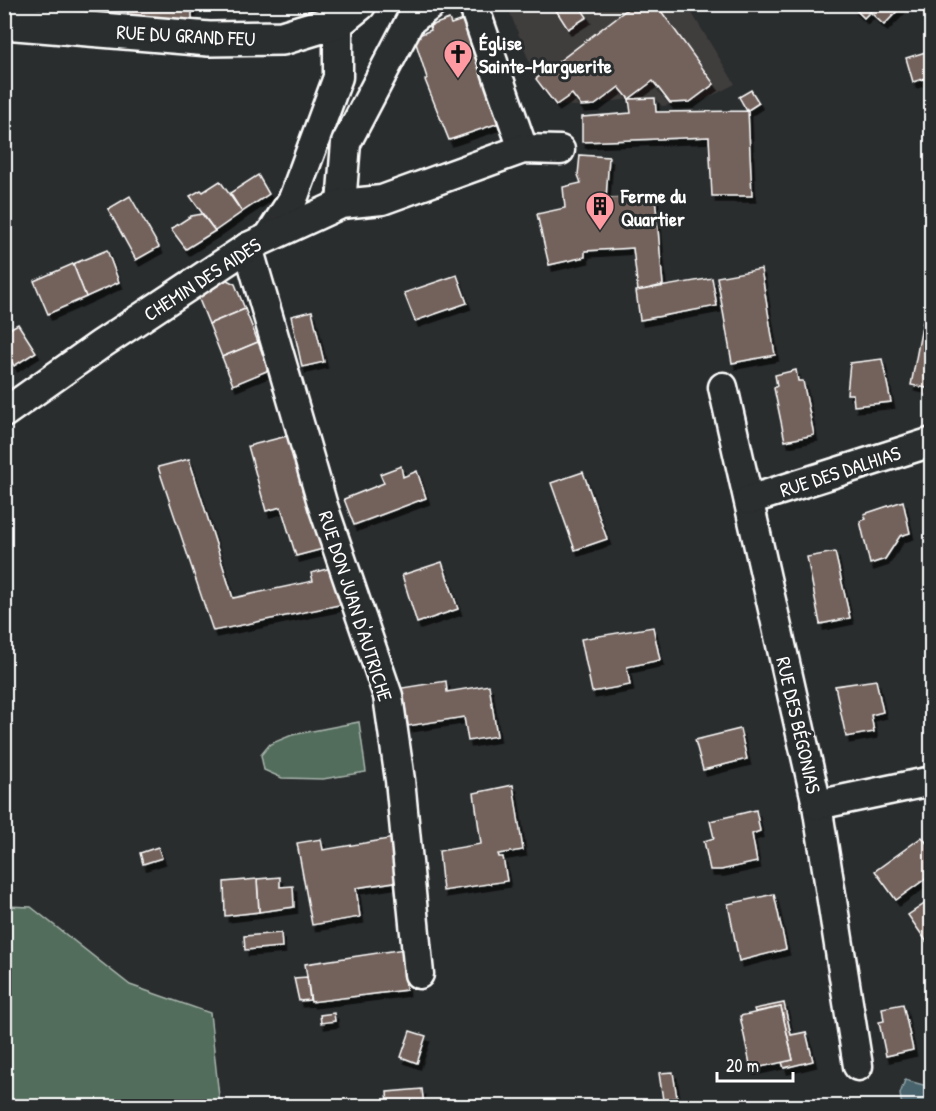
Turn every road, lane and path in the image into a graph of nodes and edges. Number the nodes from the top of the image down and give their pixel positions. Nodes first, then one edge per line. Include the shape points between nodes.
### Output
1 (432, 4) edge
2 (473, 4) edge
3 (349, 13) edge
4 (4, 22) edge
5 (522, 149) junction
6 (560, 150) dead end
7 (341, 204) junction
8 (259, 241) junction
9 (723, 387) dead end
10 (4, 413) edge
11 (932, 441) edge
12 (749, 500) junction
13 (932, 781) edge
14 (817, 805) junction
15 (419, 974) dead end
16 (858, 1066) dead end

1 - 7 street via 410,21 346,143
2 - 5 street
3 - 4 street, RUE DU GRAND FEU via 282,38 209,39
3 - 8 street, CHEMIN DES AIDES via 338,77 293,200
5 - 6 street
5 - 7 street via 382,200
7 - 8 street
8 - 10 street, CHEMIN DES AIDES
8 - 15 street, RUE DON JUAN D'AUTRICHE via 324,506 388,696
9 - 12 street, RUE DES BÉGONIAS
11 - 12 street, RUE DES DALHIAS
12 - 14 street, RUE DES BÉGONIAS
13 - 14 street
14 - 16 street, RUE DES BÉGONIAS

